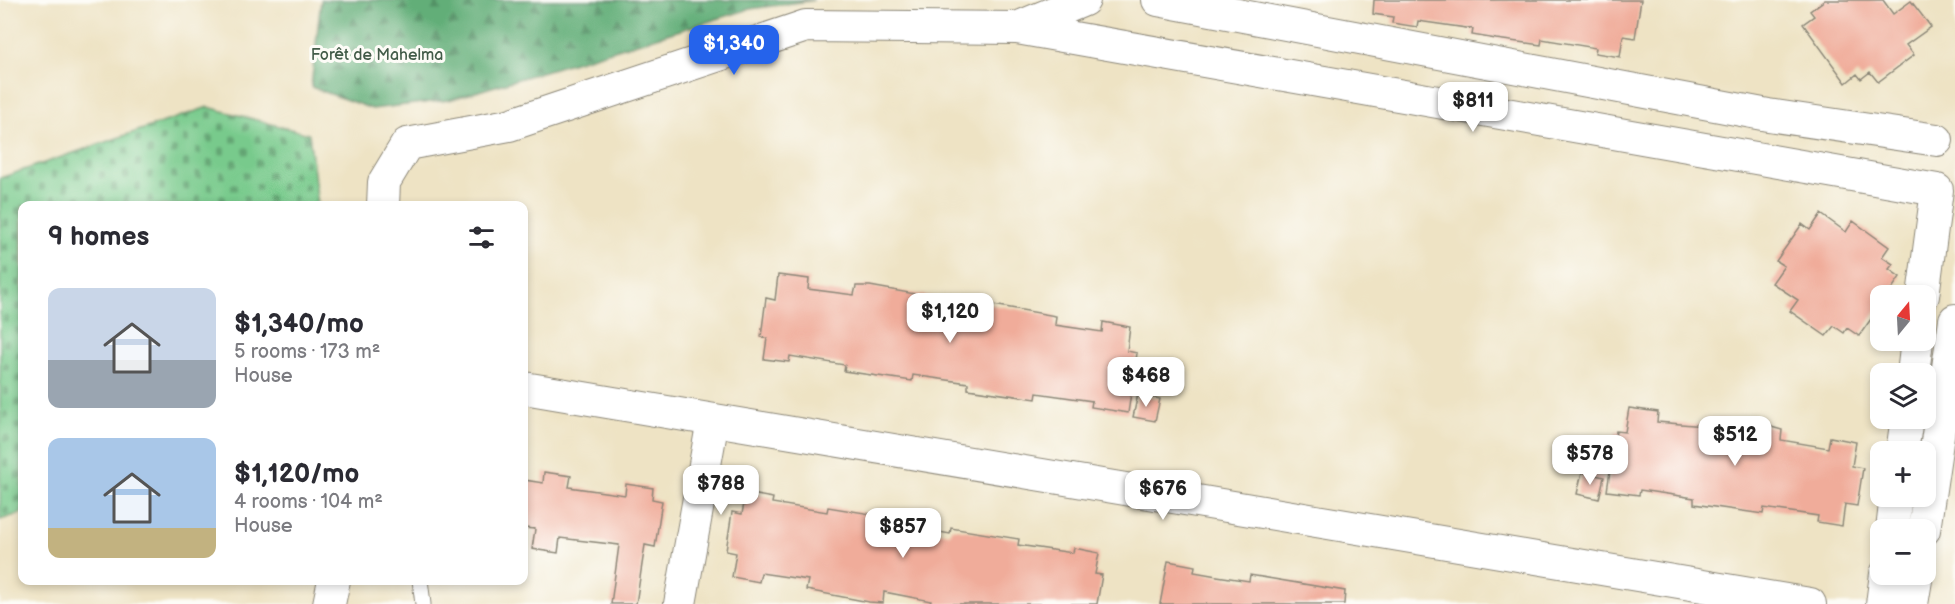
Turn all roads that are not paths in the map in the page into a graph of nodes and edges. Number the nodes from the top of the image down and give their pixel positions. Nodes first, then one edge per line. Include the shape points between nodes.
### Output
1 (1084, 0) edge
2 (1158, 0) edge
3 (1017, 28) junction
4 (1946, 134) edge
5 (1946, 196) edge
6 (383, 201) edge
7 (1926, 285) edge
8 (1955, 320) edge
9 (528, 389) edge
10 (713, 420) junction
11 (1926, 519) edge
12 (333, 585) edge
13 (421, 585) edge
14 (1885, 585) edge
15 (1915, 585) edge
16 (329, 604) edge
17 (423, 604) edge
18 (680, 604) edge
19 (1810, 604) edge
20 (1882, 604) edge
21 (1912, 604) edge

1 - 3 street
2 - 4 street via 1768,115
3 - 5 street
3 - 6 street via 806,26 509,125 407,144 384,182
4 - 5 street via 1929,164 1931,178
5 - 7 street
8 - 11 street
9 - 10 street
10 - 18 street
10 - 19 street
12 - 16 street
13 - 17 lane
14 - 20 street
15 - 21 street

